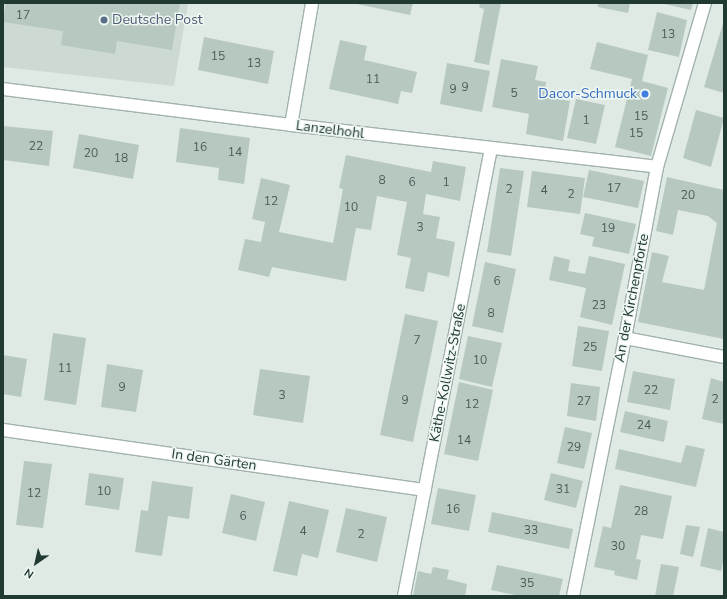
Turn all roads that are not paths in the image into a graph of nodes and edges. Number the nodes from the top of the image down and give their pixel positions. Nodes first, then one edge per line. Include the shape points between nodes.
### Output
1 (312, 3) edge
2 (705, 3) edge
3 (3, 89) edge
4 (291, 125) junction
5 (491, 149) junction
6 (657, 167) junction
7 (625, 338) junction
8 (724, 357) edge
9 (3, 430) edge
10 (425, 490) junction
11 (404, 596) edge
12 (573, 596) edge

1 - 4 street
2 - 6 street, An der Kirchenpforte
3 - 4 street, Lanzelhohl
4 - 5 street, Lanzelhohl
5 - 6 street, Lanzelhohl
5 - 10 street, Käthe-Kollwitz-Straße
6 - 7 street, An der Kirchenpforte
7 - 8 street
7 - 12 street, An der Kirchenpforte
9 - 10 street, In den Gärten
10 - 11 street, Käthe-Kollwitz-Straße

